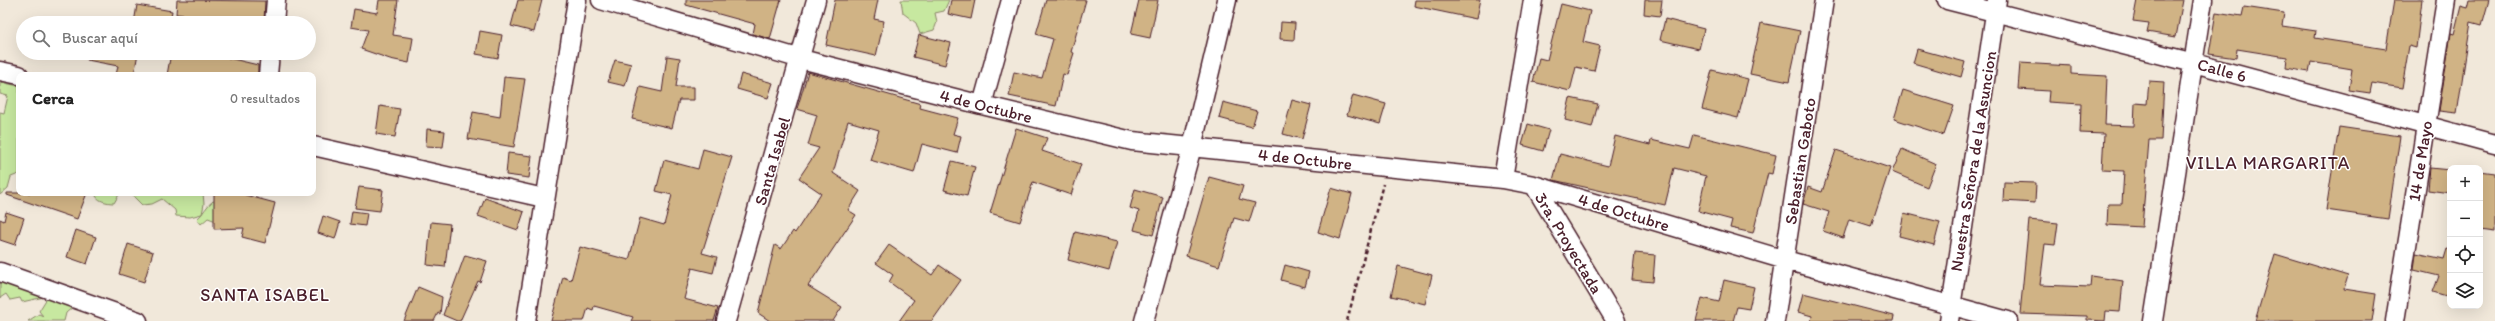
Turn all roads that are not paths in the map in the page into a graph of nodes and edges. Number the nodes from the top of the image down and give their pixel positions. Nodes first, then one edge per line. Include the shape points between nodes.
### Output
1 (276, 0) edge
2 (577, 0) edge
3 (601, 0) edge
4 (816, 0) edge
5 (1011, 0) edge
6 (1226, 0) edge
7 (1533, 0) edge
8 (1824, 0) edge
9 (1947, 0) edge
10 (2203, 0) edge
11 (2446, 0) edge
12 (1997, 6) edge
13 (275, 16) edge
14 (801, 59) junction
15 (269, 60) edge
16 (2194, 63) junction
17 (0, 71) edge
18 (268, 72) edge
19 (16, 74) edge
20 (982, 105) junction
21 (2426, 126) junction
22 (2495, 144) edge
23 (316, 147) edge
24 (1192, 147) junction
25 (1503, 179) junction
26 (1534, 185) junction
27 (544, 198) junction
28 (1785, 260) junction
29 (0, 272) edge
30 (1950, 313) edge
31 (138, 321) edge
32 (526, 321) edge
33 (726, 321) edge
34 (1144, 321) edge
35 (1616, 321) edge
36 (1775, 321) edge
37 (2008, 321) edge
38 (2153, 321) edge
39 (2395, 321) edge

1 - 13 street
2 - 27 street
3 - 14 street, 4 de Octubre
4 - 14 street, Santa Isabel
5 - 20 street
6 - 24 street
7 - 25 street
8 - 28 street, Sebastian Gaboto
9 - 12 street, Calle 6
10 - 16 street
11 - 21 street, 14 de Mayo
12 - 16 street, Calle 6
12 - 30 street, Nuestra Señora de la Asuncion
14 - 20 street, 4 de Octubre
14 - 33 street, Santa Isabel
15 - 18 street
16 - 21 street, Calle 6
16 - 38 street
17 - 19 street
20 - 24 street, 4 de Octubre via 1132,141
21 - 22 street, Calle 6
21 - 39 street, 14 de Mayo
23 - 27 street
24 - 25 street, 4 de Octubre
24 - 34 street
25 - 26 street, 4 de Octubre
26 - 28 street, 4 de Octubre
26 - 35 street, 3ra. Proyectada
27 - 32 street
28 - 30 street, 4 de Octubre
28 - 36 street, Sebastian Gaboto
29 - 31 street
30 - 37 street, 4 de Octubre

